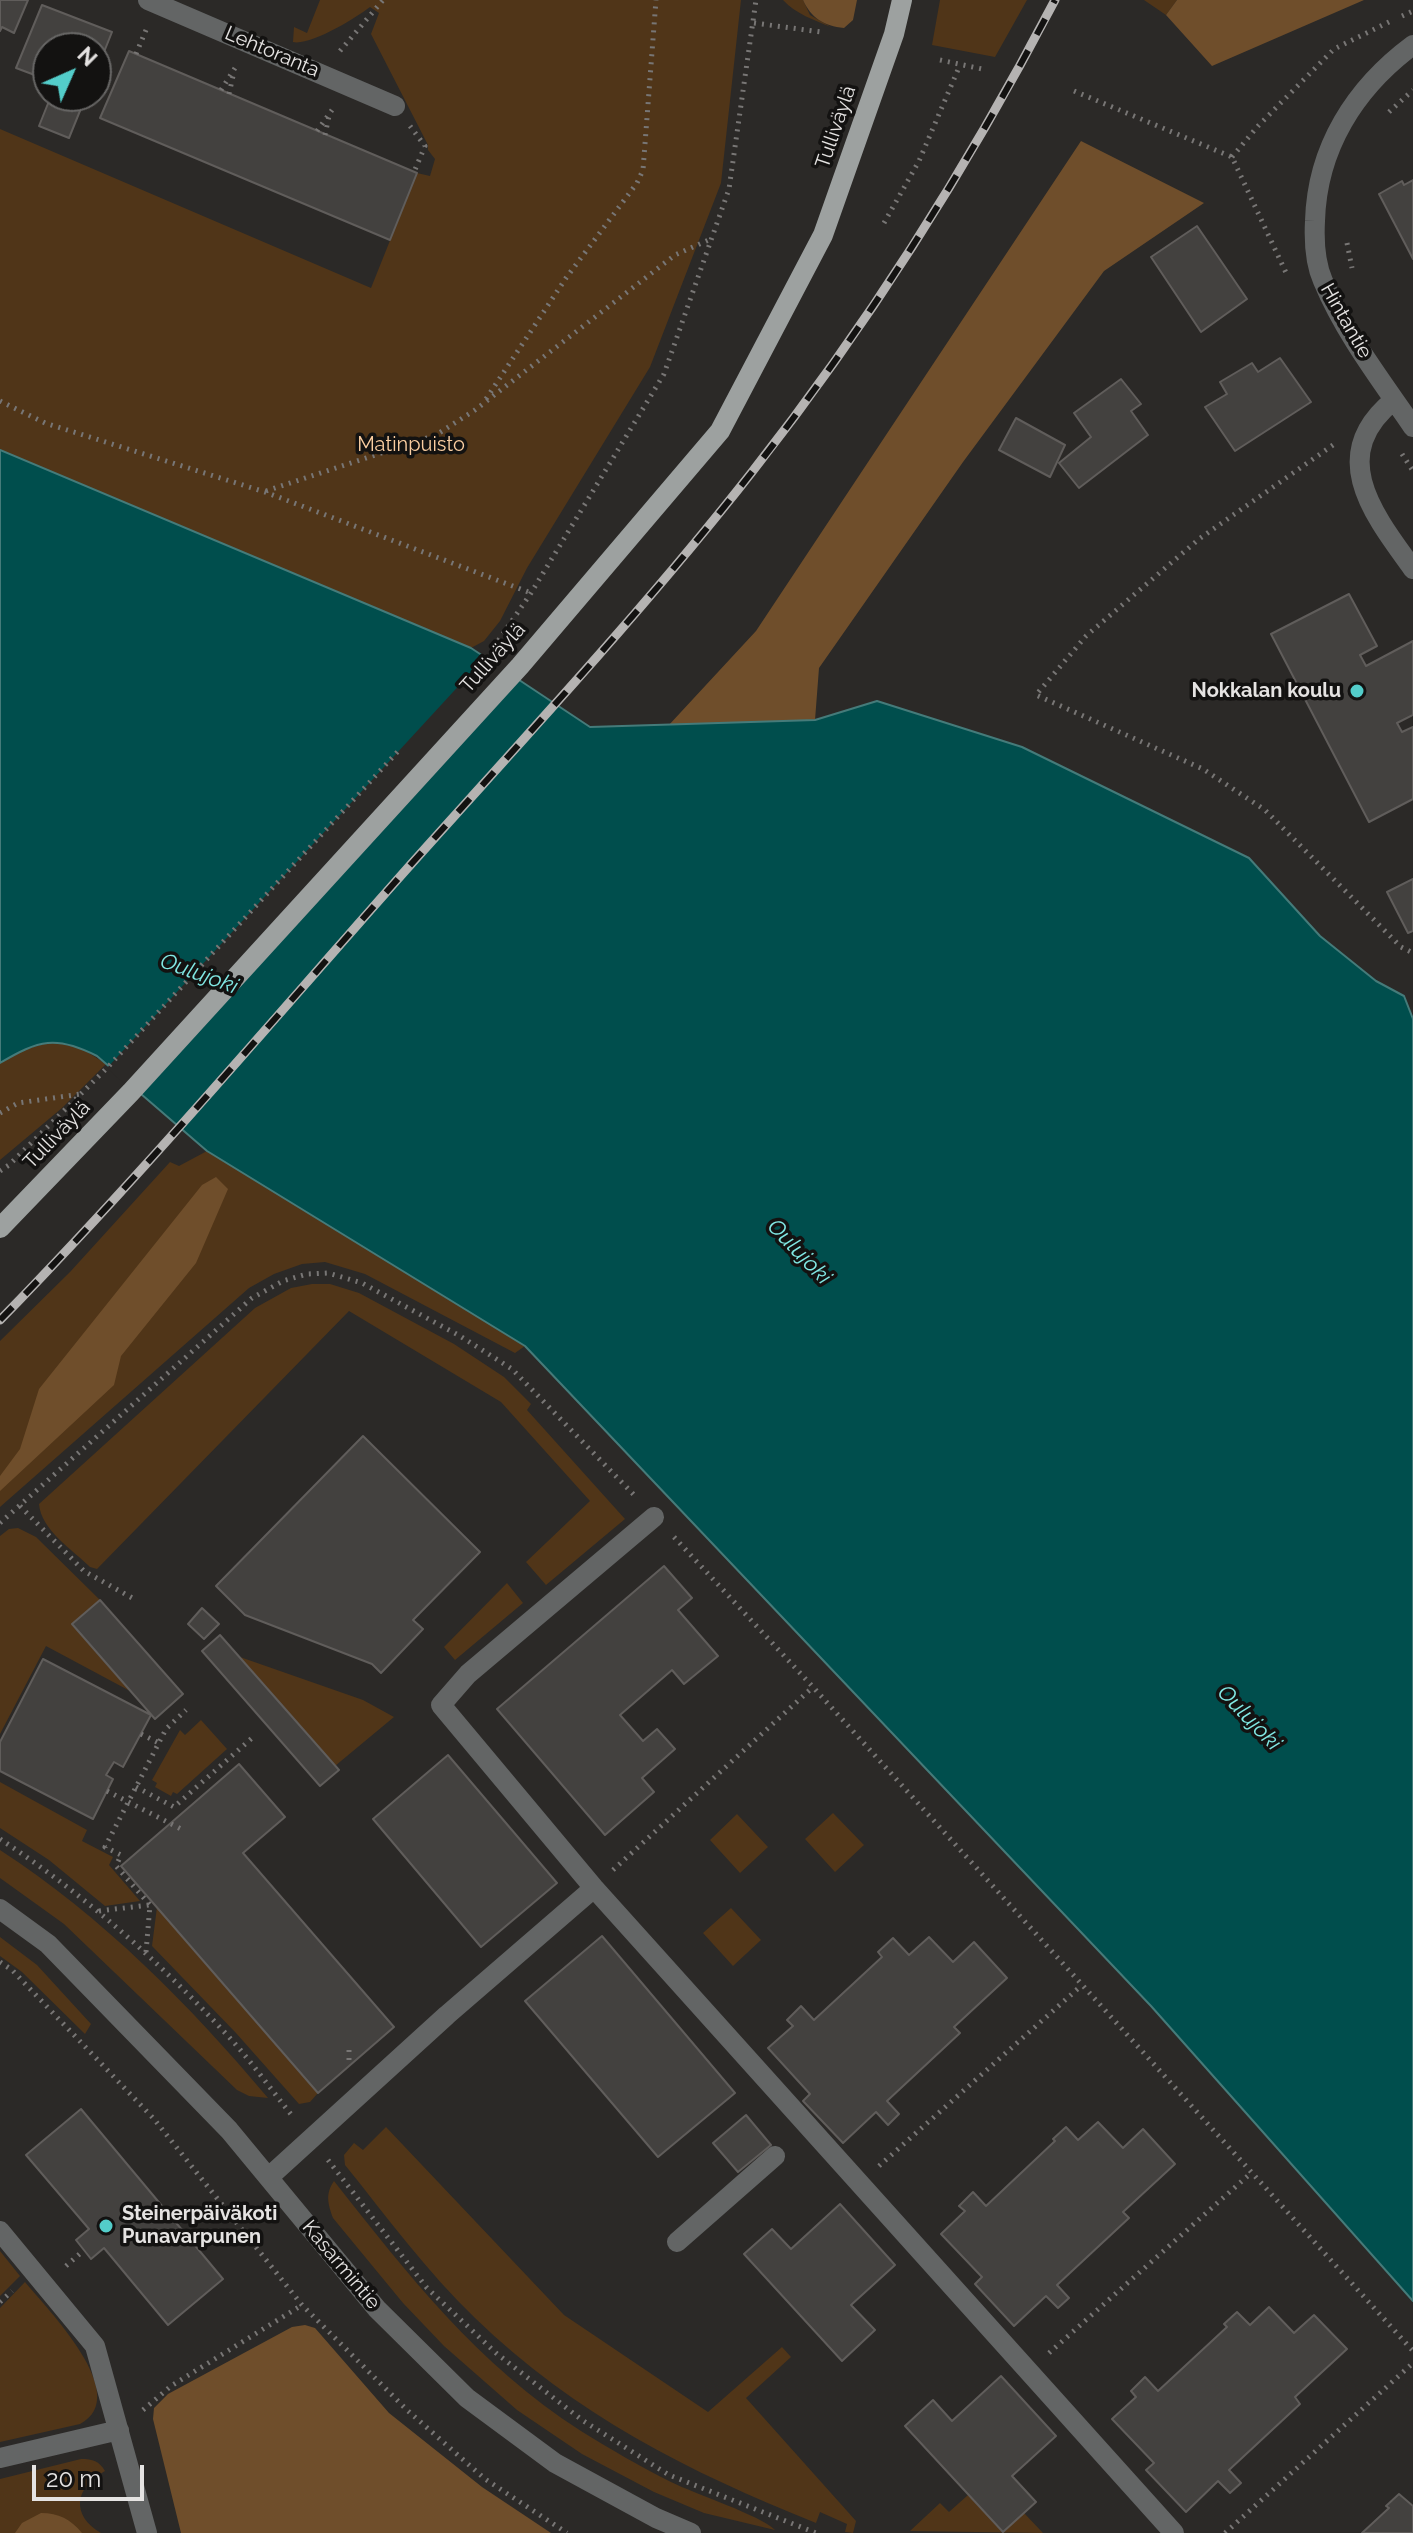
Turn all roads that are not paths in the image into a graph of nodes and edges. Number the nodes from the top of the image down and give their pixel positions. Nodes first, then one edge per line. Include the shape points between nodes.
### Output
1 (148, 0) edge
2 (893, 0) edge
3 (902, 0) edge
4 (894, 34) junction
5 (1413, 45) edge
6 (395, 106) road end
7 (1394, 400) junction
8 (1413, 427) edge
9 (1413, 569) edge
10 (0, 1228) edge
11 (654, 1517) road end
12 (594, 1888) junction
13 (0, 1909) edge
14 (775, 2156) dead end
15 (269, 2177) junction
16 (0, 2231) edge
17 (677, 2242) dead end
18 (119, 2430) junction
19 (0, 2458) edge
20 (147, 2533) edge
21 (691, 2533) edge
22 (1174, 2533) edge

1 - 6 street, Lehtoranta
2 - 4 main road, Tulliväylä
3 - 4 main road, Tulliväylä
4 - 10 main road, Tulliväylä via 823,235 720,431 520,666
5 - 7 street, Hintantie via 1361,93 1342,122 1325,157 1315,199 1314,241 1321,278
7 - 8 street, Hintantie
7 - 9 street via 1376,414 1360,442 1360,474 1376,518
11 - 12 street via 468,1674 441,1705
12 - 15 street
12 - 22 street
13 - 15 street, Kasarmintie via 48,1944
14 - 17 street
15 - 21 street, Kasarmintie via 377,2309 467,2398 555,2463
16 - 18 street via 95,2346
18 - 19 street
18 - 20 street

